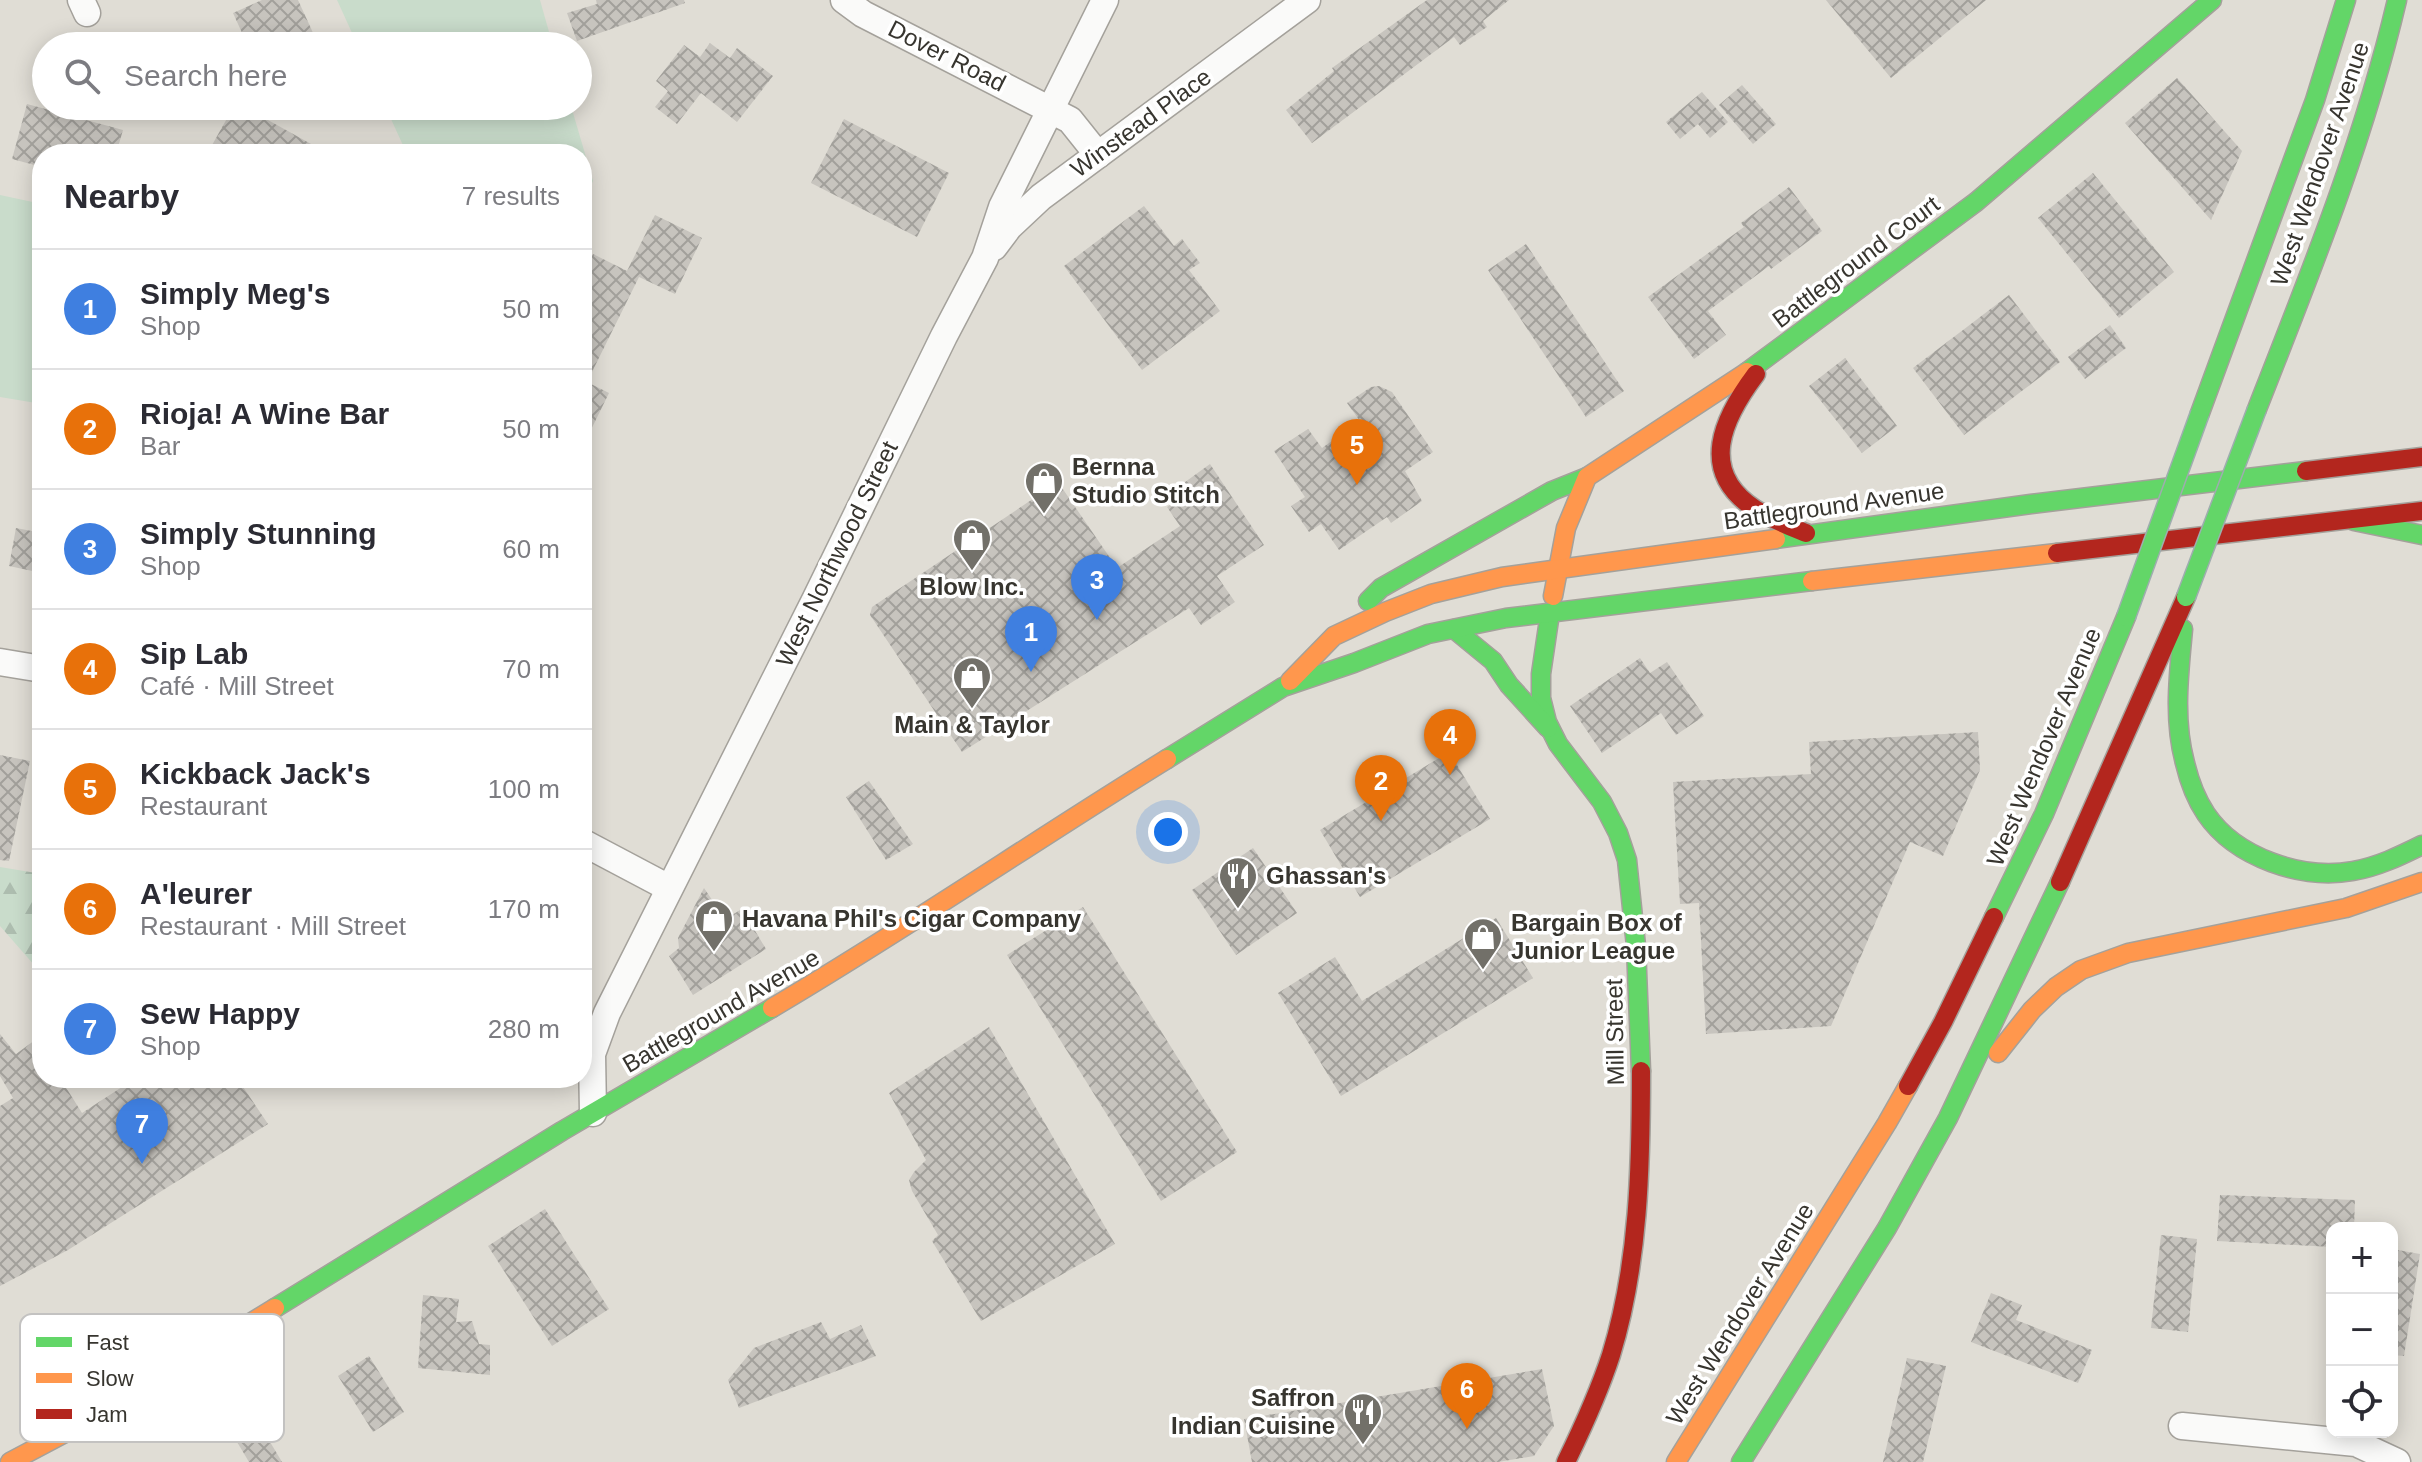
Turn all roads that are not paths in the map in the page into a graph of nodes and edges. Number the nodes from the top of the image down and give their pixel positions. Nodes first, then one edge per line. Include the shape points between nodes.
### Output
1 (844, 0) edge
2 (1105, 0) edge
3 (1307, 0) edge
4 (2212, 0) edge
5 (2346, 0) edge
6 (2396, 2) edge
7 (2319, 26) dead end
8 (2315, 100) junction
9 (1052, 109) junction
10 (1098, 155) junction
11 (985, 258) junction
12 (1766, 360) junction
13 (2422, 457) edge
14 (1587, 477) junction
15 (2422, 511) edge
16 (2354, 521) junction
17 (1806, 533) junction
18 (2422, 535) edge
19 (1557, 569) junction
20 (2186, 597) junction
21 (1550, 613) junction
22 (1454, 629) junction
23 (1334, 636) junction
24 (0, 662) edge
25 (32, 667) edge
26 (1283, 687) junction
27 (1548, 728) junction
28 (2422, 845) edge
29 (592, 847) edge
30 (2422, 882) edge
31 (669, 888) junction
32 (593, 1113) junction
33 (1948, 1118) junction
34 (266, 1314) edge
35 (2182, 1426) dead end
36 (47, 1442) edge
37 (10, 1462) edge
38 (1566, 1462) edge
39 (1676, 1462) edge
40 (1741, 1462) edge
41 (2397, 1462) edge

1 - 9 street, Dover Road
2 - 9 street, West Northwood Street
3 - 10 street, Winstead Place
4 - 12 main road, Battleground Court via 1976,202
5 - 8 main road, West Wendover Avenue
6 - 20 main road, West Wendover Avenue, bridge via 2352,160
7 - 8 main road
8 - 39 main road, West Wendover Avenue, bridge via 2126,617 2044,814 1943,1022 1887,1123
9 - 10 street, Dover Road via 1070,120
9 - 11 street, West Northwood Street via 1002,207
10 - 11 street, Winstead Place via 1041,197
11 - 31 street, West Northwood Street
12 - 14 main road, Battleground Court
12 - 17 main road via 1725,419 1721,464 1740,498
13 - 17 main road, Battleground Avenue
14 - 19 main road via 1566,528
14 - 23 main road, Battleground Court via 1552,491 1381,588
15 - 16 main road, Battleground Avenue
16 - 18 main road
16 - 21 main road, Battleground Avenue
17 - 19 main road, Battleground Avenue
19 - 21 main road, Mill Street
19 - 23 main road, Battleground Avenue via 1431,594
20 - 28 main road via 2177,706 2190,782 2207,816 2256,856 2311,873 2351,872
20 - 33 main road, West Wendover Avenue via 2054,896
21 - 22 main road, Battleground Avenue
21 - 27 main road, Mill Street via 1541,678
22 - 26 main road, Battleground Avenue
22 - 27 main road via 1493,661
23 - 26 main road, Battleground Avenue
24 - 25 street
26 - 32 main road, Battleground Avenue via 912,924
27 - 38 main road, Mill Street via 1600,799 1626,857 1636,936 1640,1050 1639,1197 1626,1295 1598,1394
29 - 31 street
30 - 33 main road via 2346,908 2128,953 2081,970 2032,1010
31 - 32 street, West Northwood Street via 592,1054
32 - 34 main road, Battleground Avenue
33 - 40 main road, West Wendover Avenue via 1887,1228
35 - 41 street via 2356,1443
36 - 37 main road, Battleground Avenue

